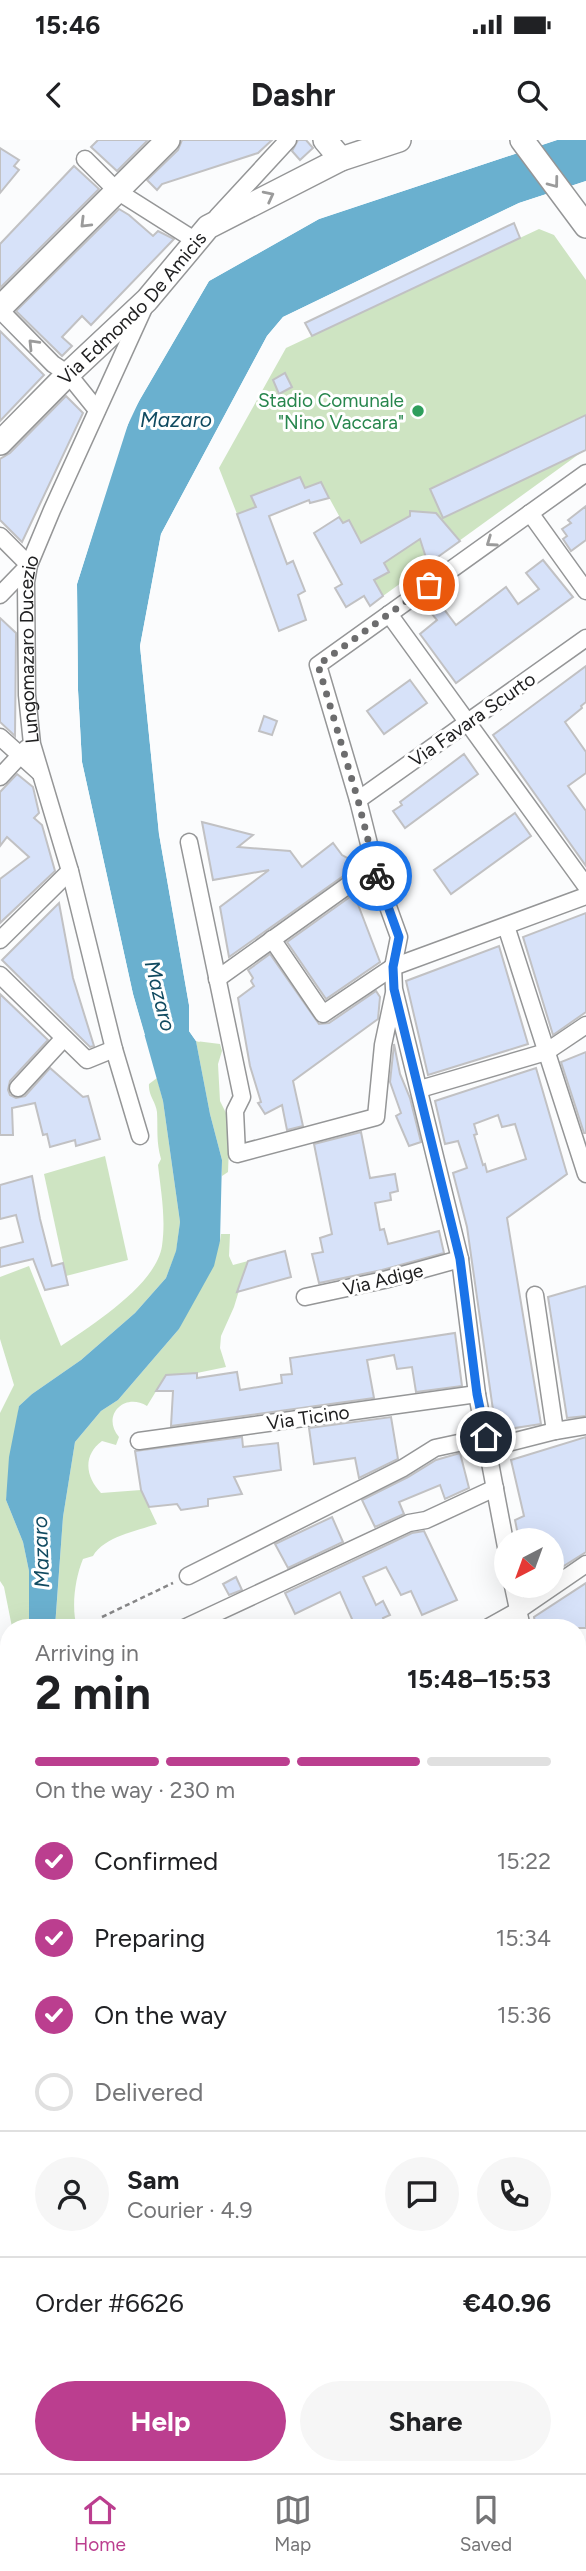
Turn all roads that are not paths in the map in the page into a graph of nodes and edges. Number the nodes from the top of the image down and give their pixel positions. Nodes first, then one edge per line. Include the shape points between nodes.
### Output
1 (168, 140) edge
2 (288, 140) edge
3 (325, 140) edge
4 (364, 140) edge
5 (399, 140) edge
6 (522, 140) edge
7 (85, 159) dead end
8 (341, 159) junction
9 (117, 191) junction
10 (586, 226) edge
11 (202, 234) junction
12 (147, 300) junction
13 (0, 309) edge
14 (68, 374) junction
15 (97, 410) junction
16 (0, 443) edge
17 (586, 473) edge
18 (530, 513) junction
19 (0, 536) edge
20 (29, 565) junction
21 (586, 591) edge
22 (0, 595) edge
23 (389, 614) junction
24 (586, 638) edge
25 (467, 722) junction
26 (0, 737) edge
27 (26, 749) junction
28 (0, 777) edge
29 (358, 800) junction
30 (189, 842) dead end
31 (375, 866) junction
32 (70, 871) junction
33 (586, 886) edge
34 (586, 897) edge
35 (506, 926) junction
36 (272, 939) junction
37 (0, 940) edge
38 (393, 967) junction
39 (0, 975) edge
40 (217, 979) junction
41 (394, 989) junction
42 (586, 1024) edge
43 (64, 1038) junction
44 (114, 1049) junction
45 (546, 1052) junction
46 (18, 1088) dead end
47 (421, 1089) junction
48 (140, 1136) dead end
49 (586, 1174) edge
50 (460, 1259) junction
51 (535, 1295) dead end
52 (304, 1297) dead end
53 (477, 1394) junction
54 (586, 1426) edge
55 (555, 1431) junction
56 (139, 1441) dead end
57 (487, 1442) junction
58 (495, 1488) junction
59 (502, 1528) edge
60 (586, 1564) edge
61 (188, 1576) road end
62 (516, 1598) edge
63 (519, 1611) junction
64 (203, 1619) edge
65 (504, 1619) edge
66 (520, 1619) edge

1 - 9 street
2 - 11 street, Via Edmondo De Amicis
3 - 8 street
4 - 8 street
5 - 8 street
6 -> 10 street
7 - 9 street
11 -> 8 street
9 - 11 street
9 -> 13 street
11 - 12 street, Via Edmondo De Amicis
12 - 14 street, Via Edmondo De Amicis
12 - 15 street, Lungomazaro Ducezio
14 -> 13 street
14 - 15 street
14 - 16 street, Via Edmondo De Amicis
15 - 20 street, Lungomazaro Ducezio
17 - 18 street
18 - 21 street
18 -> 23 street
19 - 20 street
20 - 22 street
20 - 27 street, Lungomazaro Ducezio
23 - 25 street
23 - 29 street via 318,665
24 - 25 street, Via Favara Scurto
25 - 29 street, Via Favara Scurto
25 - 33 street
26 - 27 street
27 - 28 street
27 - 32 street, Lungomazaro Ducezio via 41,774
29 - 31 street
30 - 40 street
31 - 36 street
31 - 38 street via 399,937
32 - 37 street
32 - 44 street, Lungomazaro Ducezio
34 - 35 street
35 - 38 street
35 - 45 street
36 - 38 street via 323,1014
36 - 40 street
38 - 41 street
39 - 43 street
40 - 41 street via 242,1097 235,1111 237,1154 376,1117
41 - 47 street
42 - 45 street
43 - 44 street via 87,1060
43 - 46 street
44 - 48 street, Lungomazaro Ducezio
45 - 47 street
45 - 49 street
47 - 50 street
50 - 52 street, Via Adige
50 - 53 street
51 - 55 street
53 - 56 street, Via Ticino
53 - 57 street
54 - 55 street
55 - 57 street
57 - 58 street
57 - 61 street via 435,1448
58 - 59 street
58 - 64 street
60 - 63 street
62 - 63 street
63 - 65 street
63 - 66 street

